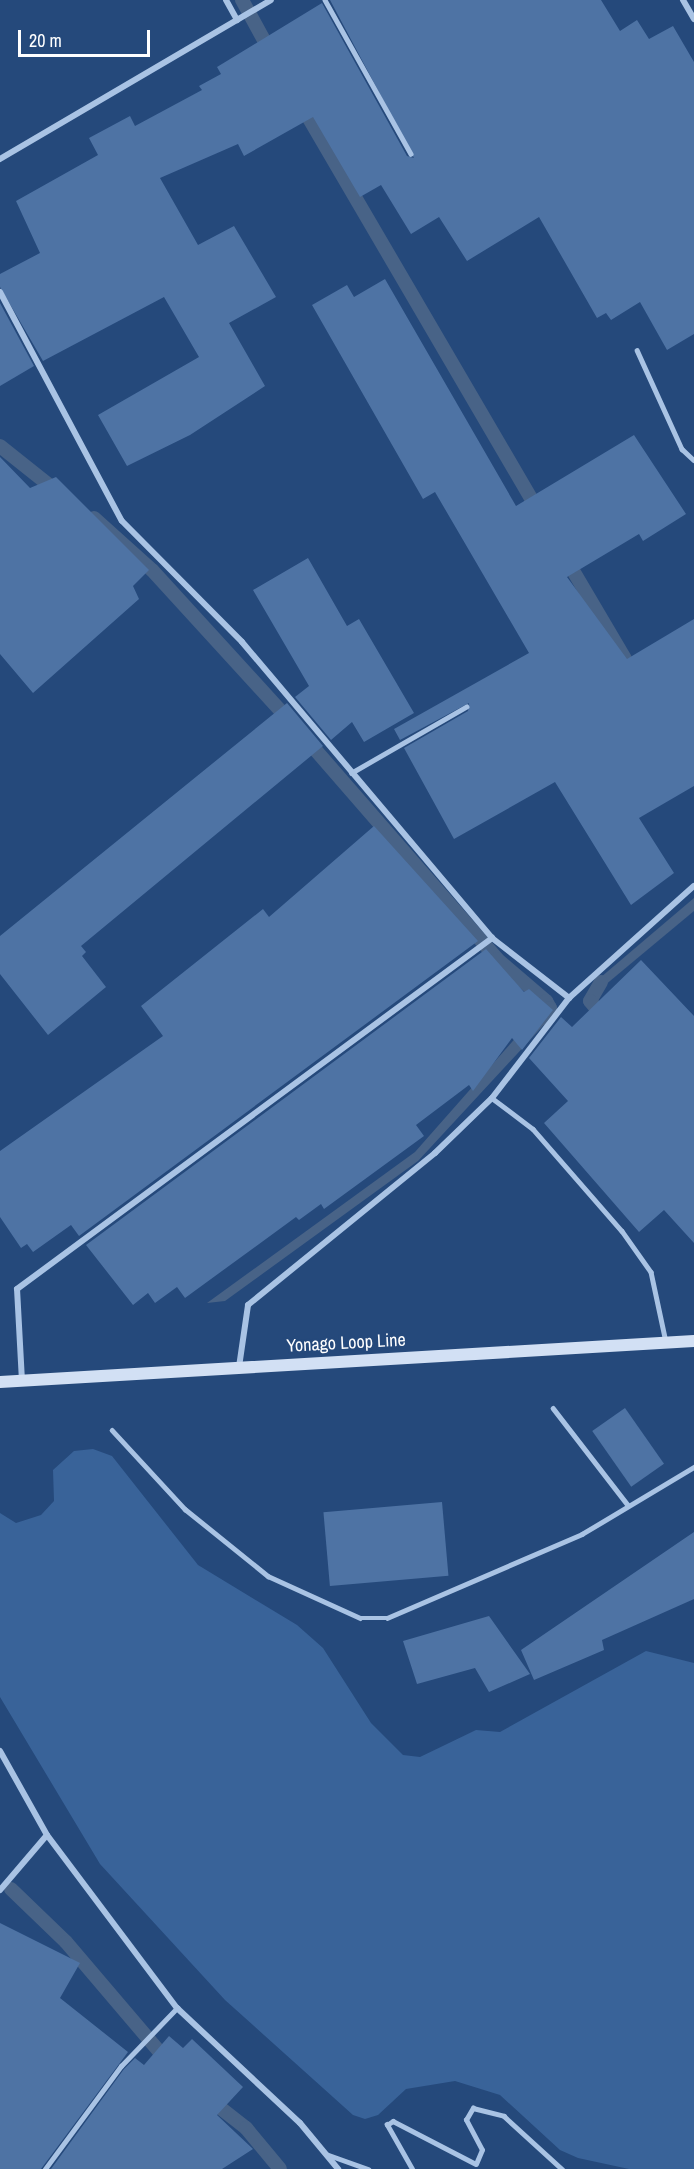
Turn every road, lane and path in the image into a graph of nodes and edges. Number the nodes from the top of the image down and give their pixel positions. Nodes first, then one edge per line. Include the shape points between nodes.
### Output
1 (226, 0) edge
2 (271, 0) edge
3 (325, 0) edge
4 (683, 0) edge
5 (694, 19) edge
6 (237, 20) junction
7 (411, 154) dead end
8 (0, 159) edge
9 (0, 292) edge
10 (637, 350) dead end
11 (694, 460) edge
12 (466, 706) dead end
13 (351, 773) junction
14 (694, 886) edge
15 (492, 938) junction
16 (568, 998) junction
17 (492, 1098) junction
18 (694, 1341) edge
19 (666, 1342) junction
20 (239, 1368) junction
21 (22, 1381) junction
22 (0, 1382) edge
23 (553, 1408) dead end
24 (112, 1430) dead end
25 (694, 1467) edge
26 (628, 1505) junction
27 (0, 1751) edge
28 (47, 1835) junction
29 (0, 1890) edge
30 (177, 2008) junction
31 (326, 2154) junction
32 (45, 2169) edge
33 (338, 2169) edge
34 (368, 2169) edge
35 (412, 2169) edge
36 (562, 2169) edge

1 - 6 street
2 - 6 street
3 - 7 lane
4 - 5 street
6 - 8 street
9 - 13 street via 122,521 242,642
10 - 11 lane via 682,449
12 - 13 lane
13 - 15 street
14 - 16 street
15 - 16 street
15 - 21 street via 17,1289
16 - 17 street
17 - 19 lane via 533,1129 622,1231 651,1272
17 - 20 street via 435,1153 248,1305
18 - 19 main road, Yonago Loop Line
19 - 20 main road, Yonago Loop Line
20 - 21 main road, Yonago Loop Line
21 - 22 main road, Yonago Loop Line
23 - 26 lane
24 - 26 lane via 185,1509 268,1576 360,1618 398,1613 582,1534
25 - 26 lane
27 - 28 street
28 - 29 street
28 - 30 street
30 - 31 street
30 - 32 lane via 121,2066
31 - 33 street
31 - 34 lane
35 - 36 lane via 387,2125 393,2121 476,2164 482,2150 466,2120 473,2108 504,2116

